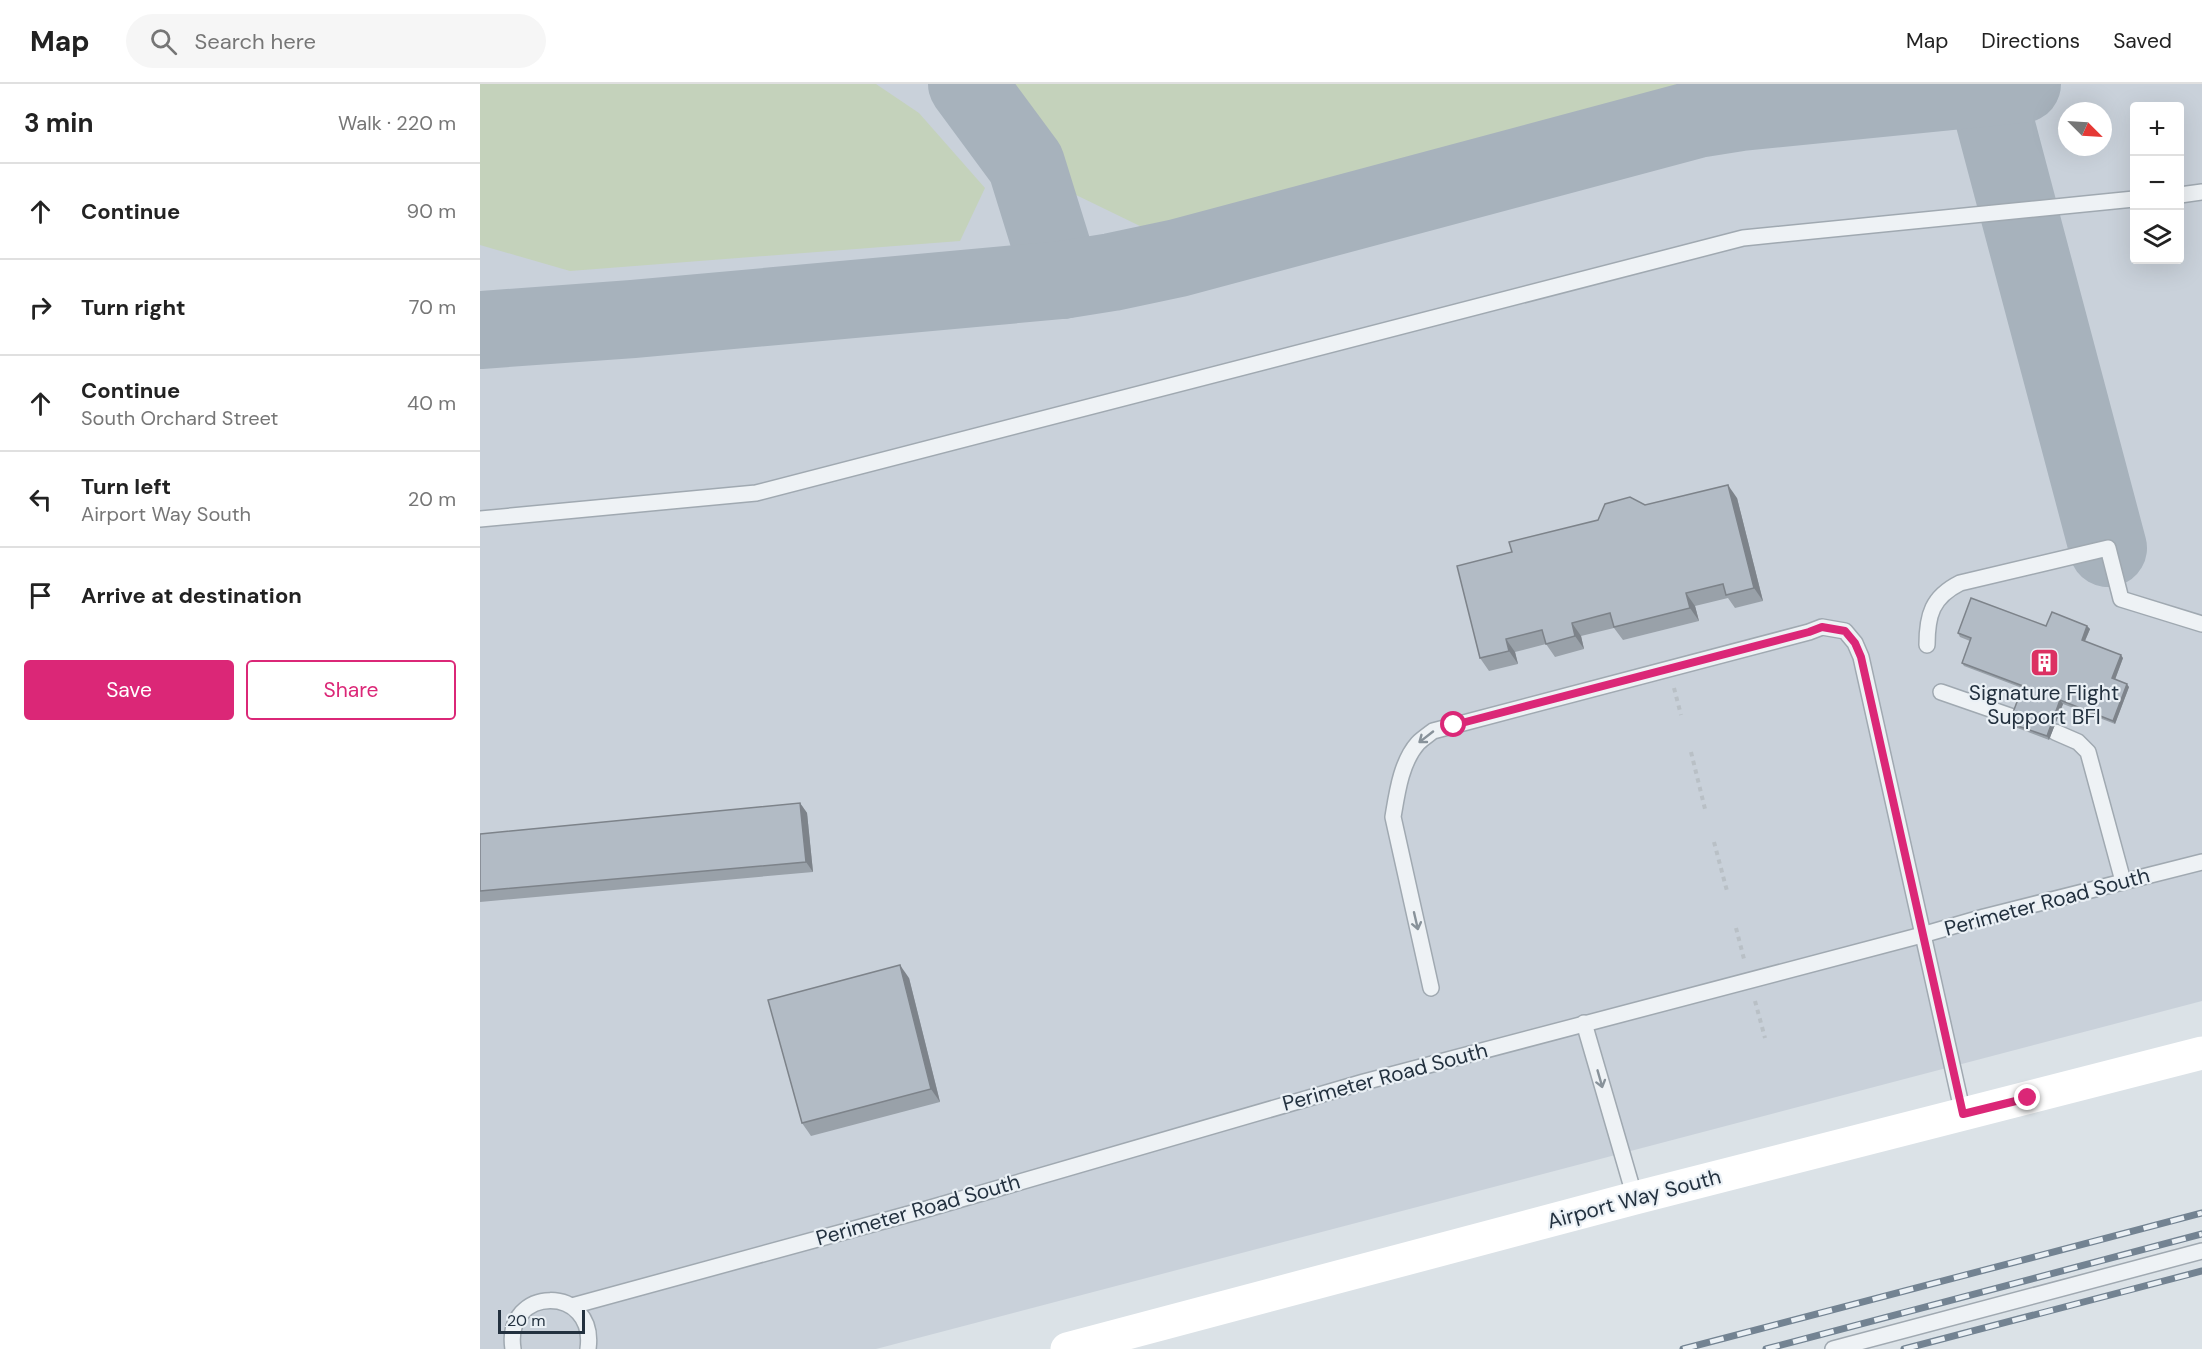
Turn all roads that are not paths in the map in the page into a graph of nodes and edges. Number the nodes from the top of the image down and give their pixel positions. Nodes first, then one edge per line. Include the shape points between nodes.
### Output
1 (2202, 192) edge
2 (2184, 194) edge
3 (2130, 199) edge
4 (480, 519) edge
5 (2202, 624) edge
6 (1928, 645) dead end
7 (1941, 692) dead end
8 (2016, 718) edge
9 (2055, 732) dead end
10 (2202, 861) edge
11 (2123, 881) junction
12 (1922, 935) junction
13 (1431, 988) dead end
14 (1584, 1023) junction
15 (2202, 1053) edge
16 (1963, 1114) junction
17 (1635, 1198) junction
18 (2202, 1251) edge
19 (572, 1306) junction
20 (513, 1349) edge
21 (588, 1349) edge
22 (1067, 1349) edge
23 (1833, 1349) edge

1 - 2 lane
3 - 4 lane via 1743,238 756,493
5 - 6 lane via 2121,598 2108,548 1947,590 1931,612
7 - 8 lane
9 - 11 lane via 2078,742 2088,752
10 - 11 lane, Perimeter Road South
11 - 12 lane, Perimeter Road South
12 -> 13 lane via 1861,657 1845,631 1822,627 1433,731 1417,744 1397,792 1394,817
12 - 14 lane, Perimeter Road South
12 - 16 lane
14 -> 17 lane
14 - 19 lane, Perimeter Road South
15 - 16 main road, Airport Way South
16 - 17 main road, Airport Way South
17 - 22 main road, Airport Way South
18 - 23 lane
19 - 20 lane, Perimeter Road South via 547,1299 529,1307 515,1322 511,1335
19 - 21 lane via 587,1325

